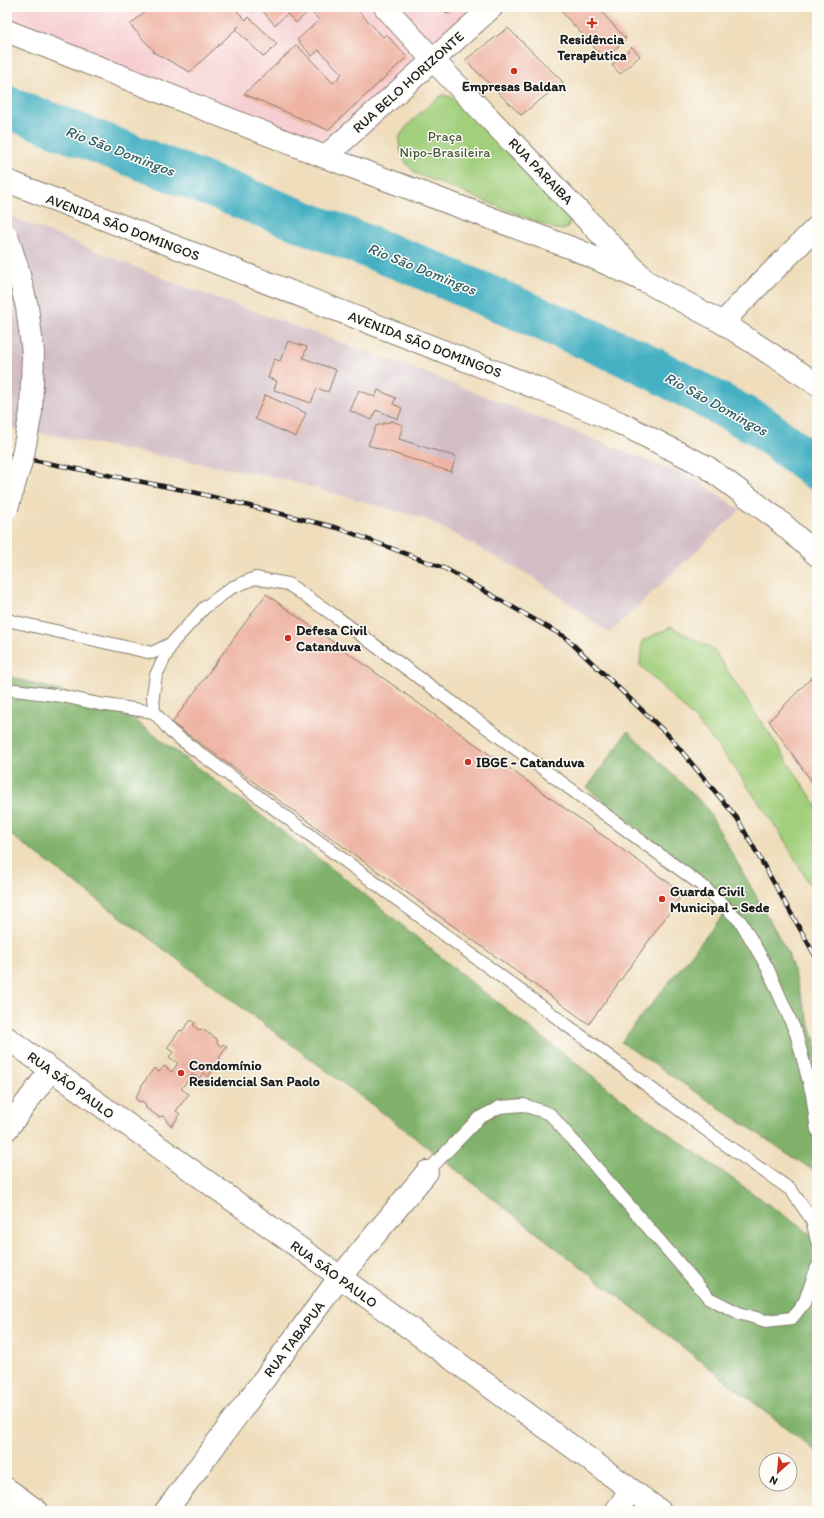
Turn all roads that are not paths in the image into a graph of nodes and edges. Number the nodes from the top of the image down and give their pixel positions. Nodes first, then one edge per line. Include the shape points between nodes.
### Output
1 (385, 7) edge
2 (492, 7) edge
3 (7, 31) edge
4 (433, 60) junction
5 (324, 158) junction
6 (7, 181) edge
7 (817, 227) edge
8 (7, 236) edge
9 (647, 282) junction
10 (723, 323) junction
11 (817, 384) edge
12 (7, 508) edge
13 (817, 555) edge
14 (7, 620) edge
15 (172, 643) junction
16 (7, 689) edge
17 (154, 712) junction
18 (7, 1038) edge
19 (50, 1070) junction
20 (7, 1129) edge
21 (817, 1130) edge
22 (427, 1172) joint
23 (817, 1241) edge
24 (817, 1267) edge
25 (340, 1277) junction
26 (7, 1488) edge
27 (631, 1490) junction
28 (37, 1511) edge
29 (166, 1511) edge
30 (616, 1511) edge
31 (660, 1511) edge

1 - 4 street, RUA PARAIBA
2 - 4 street, RUA BELO HORIZONTE
3 - 5 street
4 - 5 street, RUA BELO HORIZONTE
4 - 9 street, RUA PARAIBA
5 - 9 street via 577,250
6 - 13 street, AVENIDA SÃO DOMINGOS via 537,388 620,423 707,467 778,519
7 - 10 street
8 - 12 street, bridge via 27,307 33,353 31,412 23,455
9 - 10 street
10 - 11 street
14 - 15 lane via 152,654
15 - 17 lane via 156,675
15 - 21 lane via 204,608 231,588 255,578 288,584 704,887 741,922 767,966 796,1033 812,1094
16 - 17 lane
17 - 23 lane via 171,732 790,1190 812,1220
18 - 19 street, RUA SÃO PAULO
19 - 20 street
19 - 25 street, RUA SÃO PAULO
22 - 24 lane via 479,1118 500,1107 524,1105 550,1114 709,1298 739,1313 766,1321 792,1318 804,1302
22 - 25 street, RUA TABAPUA
25 - 27 street, RUA SÃO PAULO
25 - 29 street, RUA TABAPUA
26 - 28 street
27 - 30 street
27 - 31 street, RUA SÃO PAULO

